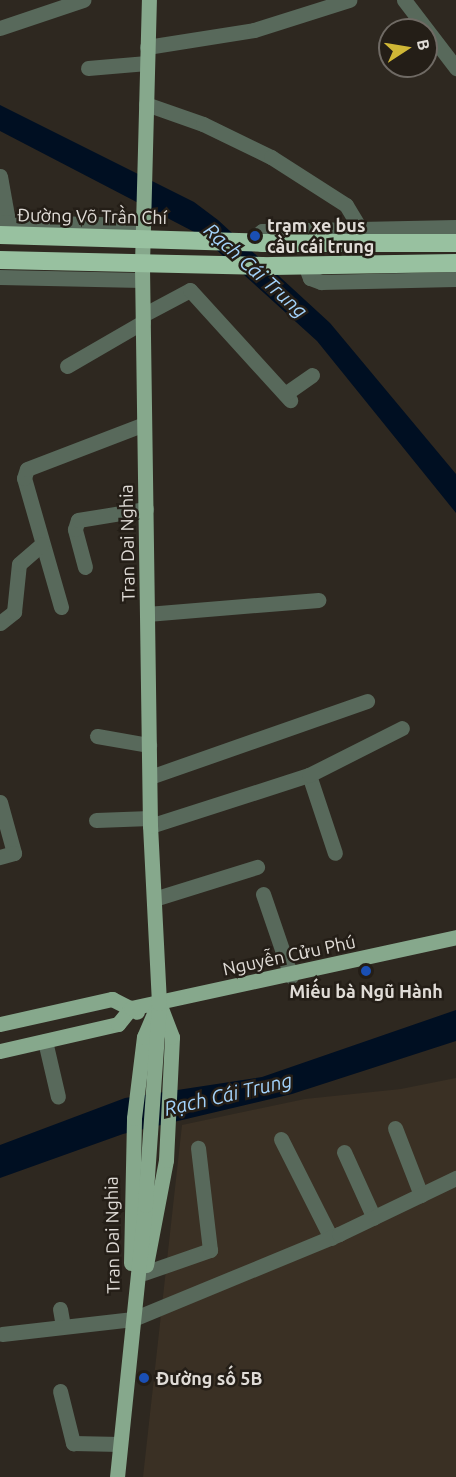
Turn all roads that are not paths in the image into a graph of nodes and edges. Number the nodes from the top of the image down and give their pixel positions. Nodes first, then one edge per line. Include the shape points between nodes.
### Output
1 (83, 0) edge
2 (149, 0) edge
3 (349, 0) edge
4 (404, 0) edge
5 (0, 28) edge
6 (147, 47) junction
7 (147, 63) junction
8 (88, 68) dead end
9 (456, 68) edge
10 (146, 104) junction
11 (0, 176) edge
12 (143, 226) junction
13 (359, 227) junction
14 (456, 227) edge
15 (5, 228) edge
16 (255, 243) junction
17 (456, 243) edge
18 (0, 260) edge
19 (456, 263) edge
20 (305, 265) junction
21 (142, 272) junction
22 (0, 277) edge
23 (456, 279) edge
24 (143, 319) junction
25 (67, 366) dead end
26 (312, 375) dead end
27 (144, 424) junction
28 (146, 509) junction
29 (42, 544) junction
30 (85, 567) dead end
31 (318, 600) dead end
32 (61, 607) dead end
33 (147, 614) junction
34 (0, 623) edge
35 (367, 701) dead end
36 (402, 728) dead end
37 (98, 736) dead end
38 (149, 745) junction
39 (309, 775) junction
40 (150, 777) junction
41 (0, 802) edge
42 (96, 820) dead end
43 (150, 822) junction
44 (334, 853) dead end
45 (0, 857) edge
46 (257, 867) dead end
47 (263, 894) dead end
48 (154, 899) junction
49 (456, 937) edge
50 (291, 976) junction
51 (188, 997) junction
52 (159, 1003) junction
53 (131, 1008) junction
54 (0, 1024) edge
55 (144, 1037) junction
56 (172, 1037) junction
57 (45, 1041) junction
58 (0, 1051) edge
59 (145, 1085) junction
60 (58, 1097) dead end
61 (395, 1128) dead end
62 (281, 1139) dead end
63 (198, 1148) dead end
64 (344, 1152) dead end
65 (456, 1178) edge
66 (421, 1195) junction
67 (374, 1218) junction
68 (331, 1238) junction
69 (144, 1273) junction
70 (60, 1309) dead end
71 (133, 1318) junction
72 (63, 1326) junction
73 (2, 1334) dead end
74 (60, 1391) dead end
75 (120, 1444) junction
76 (117, 1477) edge

1 - 5 street
2 - 6 main road, Tran Dai Nghia
3 - 6 street via 254,30
4 - 9 street
6 - 7 main road, Tran Dai Nghia
7 - 8 street
7 - 10 main road, Tran Dai Nghia
10 - 12 main road, Tran Dai Nghia
10 - 13 street via 264,153 346,205
11 - 15 street
12 - 15 highway, Đường Võ Trần Chí
12 - 16 highway, Đường Võ Trần Chí via 182,239
12 - 21 main road, Tran Dai Nghia
13 - 14 street
13 - 16 street via 260,231
16 - 17 highway
18 - 21 highway
19 - 20 highway
20 - 21 highway via 181,265
20 - 23 street via 310,278 321,282
21 - 22 street
21 - 24 main road, Tran Dai Nghia
24 - 25 street
24 - 26 street via 190,290 287,397
24 - 27 main road, Tran Dai Nghia
27 - 28 main road, Tran Dai Nghia
27 - 29 street via 27,469 24,478
28 - 30 street via 78,520 75,529
28 - 33 main road, Tran Dai Nghia
29 - 32 street
29 - 34 street via 20,564 14,612
31 - 33 street
33 - 38 main road, Tran Dai Nghia
35 - 40 street
36 - 39 street
37 - 38 street
38 - 40 main road, Tran Dai Nghia
39 - 43 street
39 - 44 street
40 - 43 main road, Tran Dai Nghia
41 - 45 street via 14,853
42 - 43 street
43 - 48 main road, Tran Dai Nghia
46 - 48 street
47 - 50 street
48 - 52 main road, Tran Dai Nghia
49 - 50 main road, Nguyễn Cửu Phú
50 - 51 main road, Nguyễn Cửu Phú
51 - 52 main road, Nguyễn Cửu Phú
51 - 56 main road via 176,1010
52 - 53 main road, Nguyễn Cửu Phú
52 - 55 main road
52 - 56 main road
52 - 59 main road, Tran Dai Nghia
53 - 54 main road, Nguyễn Cửu Phú via 112,999
53 - 55 main road via 142,1018
53 - 57 main road, Nguyễn Cửu Phú via 118,1024
55 - 59 main road
56 - 69 main road via 166,1160
57 - 58 main road, Nguyễn Cửu Phú
57 - 60 street
59 - 71 main road, Tran Dai Nghia via 148,1152
59 - 71 main road, Tran Dai Nghia via 132,1151
61 - 66 street
62 - 68 street
63 - 69 street via 210,1250
64 - 67 street
65 - 66 street
66 - 67 street
67 - 68 street
68 - 71 street
69 - 71 main road
70 - 72 street
71 - 72 street
71 - 75 main road, Tran Dai Nghia
72 - 73 street
74 - 75 street via 73,1443
75 - 76 main road, Tran Dai Nghia

